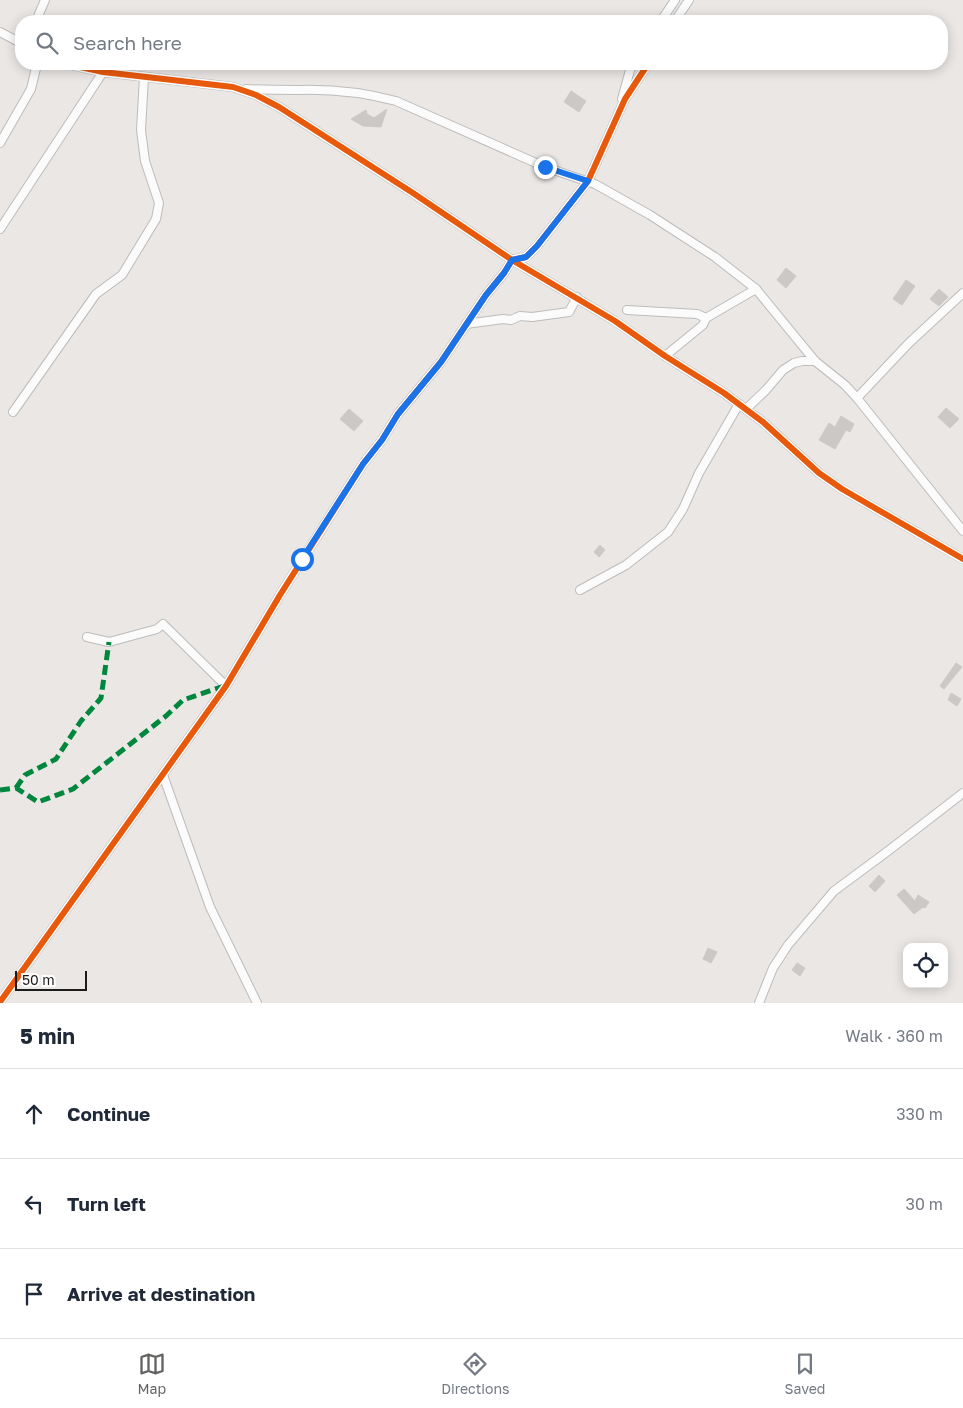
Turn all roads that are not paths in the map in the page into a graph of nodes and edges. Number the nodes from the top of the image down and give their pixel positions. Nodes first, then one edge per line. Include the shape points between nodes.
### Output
1 (45, 0) edge
2 (675, 0) edge
3 (689, 0) edge
4 (39, 15) edge
5 (665, 15) edge
6 (680, 15) edge
7 (0, 32) edge
8 (15, 40) edge
9 (36, 70) edge
10 (94, 70) edge
11 (630, 70) edge
12 (644, 70) edge
13 (103, 72) junction
14 (144, 77) junction
15 (233, 87) junction
16 (615, 120) junction
17 (0, 143) edge
18 (588, 181) junction
19 (0, 229) edge
20 (512, 260) junction
21 (756, 289) junction
22 (963, 293) edge
23 (577, 297) junction
24 (627, 310) dead end
25 (706, 318) junction
26 (466, 324) junction
27 (665, 356) junction
28 (815, 361) junction
29 (857, 398) junction
30 (739, 404) junction
31 (746, 409) junction
32 (13, 412) dead end
33 (963, 531) edge
34 (963, 559) edge
35 (580, 590) dead end
36 (87, 637) dead end
37 (226, 686) junction
38 (163, 775) junction
39 (963, 793) edge
40 (0, 1002) edge
41 (256, 1003) edge
42 (759, 1003) edge

1 - 4 street
2 - 5 street
3 - 6 street
7 - 8 street
9 - 17 street via 32,89
10 - 13 street
11 - 16 street
12 - 16 street via 624,99
13 - 14 street
13 - 19 street
14 - 15 street
14 - 32 street via 140,130 145,161 159,203 156,219 122,274 96,294
15 - 18 street via 350,93 396,101 545,167
15 - 20 street via 279,107
16 - 18 street
18 - 20 street via 537,246 526,257
18 - 21 street via 650,215 715,257
20 - 23 street
20 - 26 street
21 - 25 street
21 - 28 street
22 - 29 street
23 - 26 street via 569,312
23 - 27 street
24 - 25 street via 697,314
25 - 27 street via 703,325
26 - 37 street via 354,477
27 - 30 street
28 - 29 street
28 - 31 street via 802,360 783,370
29 - 33 street
30 - 31 street
30 - 35 street via 668,532 626,565
31 - 34 street via 819,473
36 - 37 street via 109,642 157,629 163,624
37 - 38 street
38 - 40 street
38 - 41 street via 210,907
39 - 42 street via 834,891 788,944

